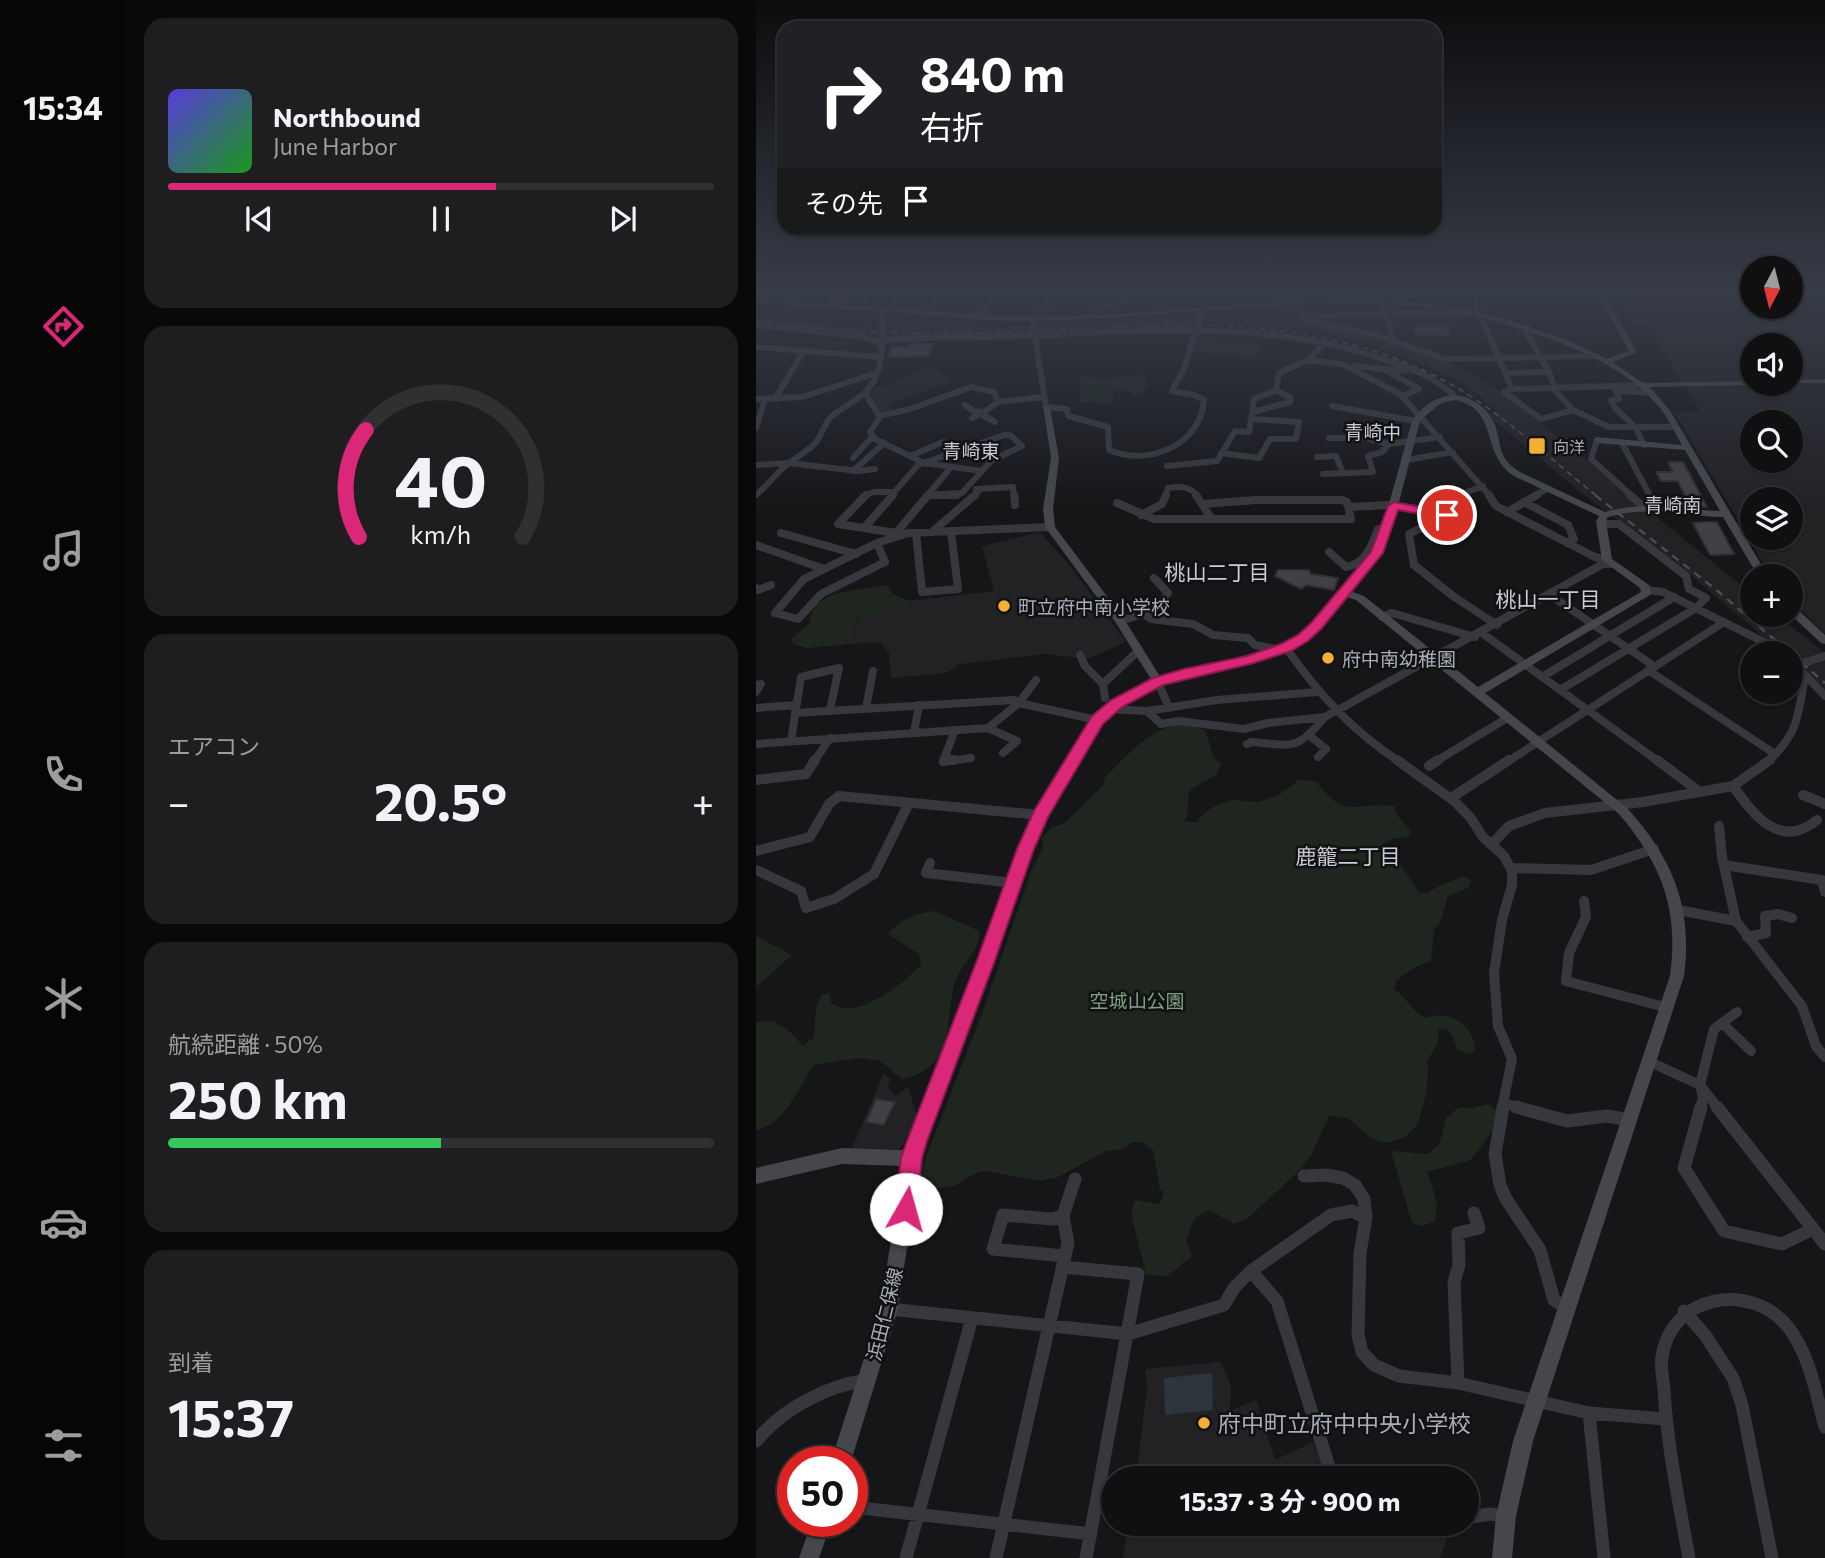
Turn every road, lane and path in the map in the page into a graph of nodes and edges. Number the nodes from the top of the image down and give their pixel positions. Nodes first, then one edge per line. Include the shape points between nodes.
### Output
1 (796, 364) edge
2 (878, 364) edge
3 (1039, 364) edge
4 (1186, 364) edge
5 (1300, 364) edge
6 (1331, 364) edge
7 (1397, 364) edge
8 (1501, 364) edge
9 (1545, 364) edge
10 (1611, 364) edge
11 (1351, 367) junction
12 (1383, 369) junction
13 (1415, 372) junction
14 (1549, 372) junction
15 (877, 373) junction
16 (1505, 373) junction
17 (1825, 381) edge
18 (1803, 382) edge
19 (1740, 383) edge
20 (1644, 385) junction
21 (1590, 387) junction
22 (1512, 389) junction
23 (1555, 389) junction
24 (1276, 390) junction
25 (1615, 390) junction
26 (865, 393) junction
27 (1651, 393) junction
28 (1402, 396) junction
29 (1455, 397) junction
30 (756, 399) edge
31 (775, 399) junction
32 (765, 400) junction
33 (998, 402) junction
34 (1045, 402) junction
35 (965, 405) dead end
36 (1332, 406) dead end
37 (1573, 410) junction
38 (984, 412) junction
39 (879, 416) junction
40 (1252, 416) junction
41 (972, 418) dead end
42 (1418, 418) junction
43 (995, 422) dead end
44 (1675, 427) junction
45 (756, 428) edge
46 (1636, 428) junction
47 (873, 436) junction
48 (1440, 437) junction
49 (1329, 439) dead end
50 (1597, 440) joint
51 (1411, 441) junction
52 (943, 442) dead end
53 (884, 443) junction
54 (1622, 443) junction
55 (1389, 444) junction
56 (1644, 445) junction
57 (1688, 449) junction
58 (1453, 452) junction
59 (1222, 453) junction
60 (910, 456) junction
61 (1317, 457) dead end
62 (853, 458) dead end
63 (1406, 460) junction
64 (789, 463) junction
65 (924, 463) junction
66 (756, 465) edge
67 (1167, 466) dead end
68 (951, 467) junction
69 (875, 469) dead end
70 (853, 471) junction
71 (982, 471) junction
72 (1343, 473) junction
73 (1324, 474) dead end
74 (1483, 486) junction
75 (967, 489) junction
76 (981, 489) junction
77 (1545, 490) junction
78 (894, 492) junction
79 (756, 495) edge
80 (928, 495) junction
81 (1524, 502) junction
82 (1117, 503) dead end
83 (1203, 504) junction
84 (1014, 505) dead end
85 (1394, 506) junction
86 (1650, 507) junction
87 (1349, 508) junction
88 (1507, 512) junction
89 (1446, 513) junction
90 (1727, 514) junction
91 (1141, 516) junction
92 (1211, 518) junction
93 (1602, 519) junction
94 (1050, 527) junction
95 (864, 528) junction
96 (1387, 529) junction
97 (951, 531) junction
98 (932, 532) junction
99 (781, 533) dead end
100 (916, 533) junction
101 (897, 534) junction
102 (877, 543) junction
103 (1567, 543) junction
104 (756, 545) edge
105 (1329, 552) dead end
106 (856, 554) junction
107 (1609, 562) junction
108 (1756, 564) edge
109 (824, 569) junction
110 (1154, 578) dead end
111 (771, 585) dead end
112 (756, 588) edge
113 (1647, 590) junction
114 (1345, 593) junction
115 (1550, 595) junction
116 (1674, 597) junction
117 (1696, 608) junction
118 (1144, 614) junction
119 (1382, 617) junction
120 (1803, 620) edge
121 (1120, 621) junction
122 (1724, 622) junction
123 (1497, 625) junction
124 (1595, 625) junction
125 (1479, 635) junction
126 (1610, 636) junction
127 (1763, 641) edge
128 (1825, 641) edge
129 (1283, 649) junction
130 (1629, 649) junction
131 (1139, 650) junction
132 (1080, 655) dead end
133 (1825, 656) edge
134 (1434, 659) junction
135 (1803, 662) edge
136 (1525, 665) junction
137 (1651, 668) junction
138 (873, 671) dead end
139 (1805, 675) joint
140 (1542, 677) junction
141 (1036, 680) dead end
142 (1158, 682) junction
143 (1103, 684) junction
144 (756, 685) edge
145 (1560, 690) junction
146 (756, 692) edge
147 (1317, 692) junction
148 (1477, 693) junction
149 (1825, 696) edge
150 (1019, 703) junction
151 (1107, 704) junction
152 (919, 705) junction
153 (756, 708) edge
154 (866, 708) junction
155 (1169, 708) junction
156 (795, 709) junction
157 (1586, 709) junction
158 (830, 710) junction
159 (1147, 711) junction
160 (1337, 713) junction
161 (1325, 718) junction
162 (1507, 718) junction
163 (1097, 720) junction
164 (988, 728) junction
165 (955, 730) junction
166 (914, 732) junction
167 (1310, 736) junction
168 (830, 737) junction
169 (790, 741) junction
170 (1537, 741) junction
171 (756, 744) edge
172 (1247, 744) dead end
173 (1003, 753) dead end
174 (1775, 754) junction
175 (1318, 757) dead end
176 (971, 758) dead end
177 (1429, 766) dead end
178 (756, 780) edge
179 (1733, 786) junction
180 (1700, 792) junction
181 (1803, 795) dead end
182 (1451, 799) junction
183 (909, 803) junction
184 (1825, 804) edge
185 (1617, 806) junction
186 (1040, 815) junction
187 (1817, 820) dead end
188 (1719, 826) dead end
189 (1491, 845) junction
190 (1654, 849) junction
191 (756, 851) edge
192 (930, 863) dead end
193 (1724, 865) junction
194 (1511, 868) junction
195 (756, 870) edge
196 (1013, 883) junction
197 (1825, 892) edge
198 (1584, 901) dead end
199 (1678, 910) junction
200 (1792, 918) dead end
201 (1735, 921) junction
202 (1747, 937) junction
203 (1665, 1007) junction
204 (1737, 1012) dead end
205 (1722, 1023) junction
206 (1751, 1051) dead end
207 (1825, 1057) edge
208 (1648, 1061) junction
209 (1700, 1085) junction
210 (1503, 1103) junction
211 (1629, 1120) junction
212 (912, 1158) junction
213 (756, 1176) edge
214 (1304, 1176) dead end
215 (1075, 1179) dead end
216 (1474, 1213) dead end
217 (1063, 1216) junction
218 (1366, 1218) junction
219 (1813, 1229) junction
220 (1825, 1244) edge
221 (1063, 1262) junction
222 (1251, 1270) junction
223 (1567, 1308) junction
224 (890, 1309) junction
225 (1684, 1311) junction
226 (972, 1318) junction
227 (1049, 1326) junction
228 (1128, 1334) junction
229 (867, 1380) junction
230 (1458, 1383) junction
231 (1537, 1402) junction
232 (1589, 1413) junction
233 (1666, 1419) junction
234 (1825, 1427) edge
235 (756, 1441) edge
236 (846, 1446) edge
237 (1329, 1466) edge
238 (868, 1509) edge
239 (918, 1514) junction
240 (1479, 1516) edge
241 (1506, 1516) junction
242 (1003, 1524) junction
243 (1091, 1534) junction
244 (816, 1537) edge
245 (809, 1558) edge
246 (906, 1558) edge
247 (996, 1558) edge
248 (1086, 1558) edge
249 (1502, 1558) edge
250 (1604, 1558) edge
251 (1689, 1558) edge
252 (1772, 1558) edge

1 - 31 street
2 - 15 street
3 - 34 street
4 - 34 street via 1172,391 1204,400 1198,424 1175,445 1136,456 1109,450 1108,428 1068,416 1067,409
5 - 24 street via 1279,373
6 - 11 street
7 - 13 street
8 - 16 street
9 - 14 street
10 - 20 main road
11 - 12 street
11 - 28 street
12 - 13 street
12 - 28 street via 1419,389
13 - 29 street
14 - 16 street
14 - 23 street
15 - 26 street
15 - 31 street via 803,397
16 - 22 street
17 - 18 main road
19 - 20 main road
20 - 21 street
20 - 27 main road
21 - 23 street
21 - 25 street
22 - 23 street
22 - 37 street via 1504,392 1541,419
23 - 37 street
24 - 40 street via 1254,399
24 - 40 street via 1290,402
25 - 27 street
25 - 46 street via 1619,399 1611,400 1615,408
26 - 39 street
26 - 64 street via 832,415 818,440
27 - 44 main road
28 - 42 street
29 - 42 main road via 1436,403
29 - 77 main road via 1471,403 1486,418 1505,466
30 - 32 street
31 - 32 street
32 - 45 street
33 - 34 street
33 - 38 street
33 - 39 street via 994,392 971,387
34 - 94 main road via 1055,458
35 - 38 street
36 - 42 street via 1372,416
37 - 46 street via 1605,426
38 - 41 street
38 - 43 street
39 - 47 street via 870,432
40 - 59 street via 1249,432 1235,431
40 - 59 street via 1299,422 1296,439 1270,439 1259,458
42 - 48 street
42 - 51 main road, 浜田仁保線
44 - 46 street
44 - 57 main road
46 - 56 street
47 - 53 street
47 - 62 street
48 - 51 street
48 - 58 street
49 - 55 street
50 - 54 main road
50 - 86 street via 1591,458
51 - 55 street
51 - 63 main road, 浜田仁保線
52 - 60 street
53 - 60 street
53 - 70 street
54 - 56 main road
54 - 86 street
55 - 72 street via 1368,456 1373,472
56 - 57 main road
57 - 90 main road
58 - 63 street
58 - 74 street
59 - 67 street via 1217,461
60 - 65 street
61 - 72 street via 1336,456
63 - 85 main road, 浜田仁保線
64 - 66 street
64 - 70 street
64 - 79 street
65 - 68 street
65 - 71 street via 1004,435 1022,446 993,459
65 - 78 street
68 - 71 street
68 - 80 street
69 - 70 street
71 - 75 street
72 - 73 street
74 - 88 street via 1496,506
74 - 89 street via 1462,492 1448,503
75 - 76 street
75 - 80 street via 951,496
76 - 84 street via 1013,487
76 - 98 street
77 - 81 street
77 - 93 main road
78 - 95 street
78 - 95 street via 866,492 838,524
80 - 101 street
81 - 88 street
81 - 103 street via 1568,525 1574,539
82 - 91 street
83 - 87 street via 1342,500
83 - 91 street via 1192,489 1176,486 1164,493 1163,504
83 - 92 street
85 - 87 street
85 - 89 street
85 - 96 main road, 浜田仁保線
86 - 90 main road
86 - 93 main road
87 - 92 street via 1351,519 1343,520
88 - 103 street
89 - 123 street via 1409,534 1416,552 1414,565
90 - 108 main road
91 - 92 street
93 - 107 main road
93 - 117 street via 1619,524 1686,576 1688,588 1706,598
94 - 97 street
94 - 121 main road
95 - 101 street
96 - 105 street via 1378,529 1367,553 1351,567
96 - 114 main road, 浜田仁保線 via 1377,553
97 - 98 street
97 - 100 street via 958,589 922,592
98 - 100 street
99 - 106 street
100 - 101 street
101 - 102 street
102 - 106 street
102 - 109 street via 885,562 821,594 798,619 775,613 805,578
103 - 107 street
104 - 109 street
106 - 109 street
107 - 113 main road
107 - 115 street
110 - 118 street via 1168,593 1164,603
111 - 112 street
113 - 116 street
113 - 124 main road
114 - 119 main road via 1360,598
114 - 129 main road, 浜田仁保線 via 1310,632
115 - 123 street
115 - 124 street
116 - 117 street
116 - 126 street
117 - 122 street
117 - 130 street
118 - 121 street
118 - 129 street via 1151,619 1184,622 1213,635 1248,638 1255,645
119 - 125 street via 1392,613
119 - 134 main road
120 - 128 main road
121 - 131 main road
122 - 127 street
122 - 137 street
123 - 125 street
124 - 126 street
124 - 136 main road
125 - 134 street
125 - 136 street
126 - 130 street
126 - 140 street
129 - 142 main road, 浜田仁保線
129 - 147 street
130 - 137 street
130 - 145 street
131 - 142 main road
131 - 143 street
132 - 143 street
133 - 135 street
134 - 148 main road
134 - 160 street
136 - 140 street
136 - 148 main road
137 - 157 street
137 - 174 street
138 - 154 street
139 - 149 street
139 - 174 street via 1797,725
140 - 145 street
141 - 150 street
142 - 151 main road, 浜田仁保線
142 - 155 street
143 - 151 street
144 - 146 street via 761,684
145 - 157 street
147 - 155 street
147 - 160 street
148 - 162 main road
150 - 152 street
150 - 163 street
150 - 164 street
151 - 159 street
151 - 163 main road, 浜田仁保線
152 - 154 street
152 - 166 street
153 - 156 street
154 - 158 street
155 - 159 street
156 - 158 street
156 - 158 street via 801,677 839,668
156 - 169 street
157 - 170 street
157 - 180 street
159 - 161 street via 1161,724 1178,721 1244,729
160 - 161 street
160 - 182 street
161 - 167 street
162 - 170 main road
162 - 177 street
163 - 186 main road, 浜田仁保線
164 - 165 street
164 - 173 street via 1017,741
165 - 166 street
165 - 176 street via 943,762
166 - 168 street
167 - 172 street via 1278,747
167 - 175 street via 1326,749
168 - 169 street
168 - 178 street via 806,774
169 - 171 street
170 - 182 street
170 - 185 main road
174 - 179 street
179 - 180 street
179 - 187 street via 1756,817 1781,831 1811,827
180 - 185 street
181 - 184 street
182 - 189 street
183 - 186 street
183 - 191 street via 839,796 829,803 810,837
183 - 195 street via 874,874 834,899 806,908 801,891
185 - 189 street via 1545,813 1509,826
185 - 190 main road
186 - 196 main road, 浜田仁保線
188 - 193 street
189 - 194 street
190 - 194 street via 1591,870
190 - 199 main road
192 - 196 street via 926,873
193 - 197 street via 1822,880
193 - 201 street
194 - 210 street via 1512,892 1498,941 1494,993 1494,1019 1500,1041 1512,1059
196 - 212 main road, 浜田仁保線
198 - 203 street via 1586,917 1569,953 1566,981
199 - 201 street
199 - 203 main road via 1679,966
200 - 202 street via 1765,916 1766,933
201 - 202 street
202 - 207 street via 1802,1006 1815,1048
203 - 208 main road
204 - 205 street
205 - 206 street
205 - 209 street via 1714,1028
208 - 209 street
208 - 211 main road
209 - 219 street
209 - 219 street via 1703,1098 1684,1168 1724,1231 1782,1244
210 - 211 street via 1567,1121 1617,1116
210 - 223 street via 1496,1151 1500,1185 1544,1257 1554,1300
211 - 223 main road
212 - 213 main road via 842,1156
212 - 224 main road, 浜田仁保線
214 - 218 street via 1343,1178 1355,1185 1364,1199
215 - 217 street
216 - 230 street via 1479,1228 1458,1233 1459,1265 1454,1282
217 - 221 street via 1068,1243
217 - 221 street via 1003,1215 993,1249
218 - 222 street via 1352,1211 1331,1215
218 - 230 street via 1360,1253 1362,1352 1374,1365 1399,1376
219 - 220 street
221 - 227 street
221 - 228 street via 1138,1274
222 - 228 street via 1224,1305
222 - 237 street via 1277,1301
223 - 231 main road
224 - 226 street
224 - 229 main road, 浜田仁保線
225 - 233 street via 1668,1333 1662,1357
225 - 234 street via 1711,1300 1741,1298 1765,1307 1786,1325 1803,1353
225 - 252 street via 1733,1378
226 - 227 street
226 - 239 street
227 - 228 street
227 - 242 street
228 - 243 street
229 - 235 street via 852,1380 781,1416
229 - 236 main road, 浜田仁保線
230 - 231 street
231 - 232 street
231 - 241 main road
232 - 233 street
232 - 250 street
233 - 251 street
238 - 239 street
239 - 242 street
239 - 246 street
240 - 241 street
241 - 249 main road
242 - 243 street
242 - 247 street
243 - 248 street
244 - 245 main road

